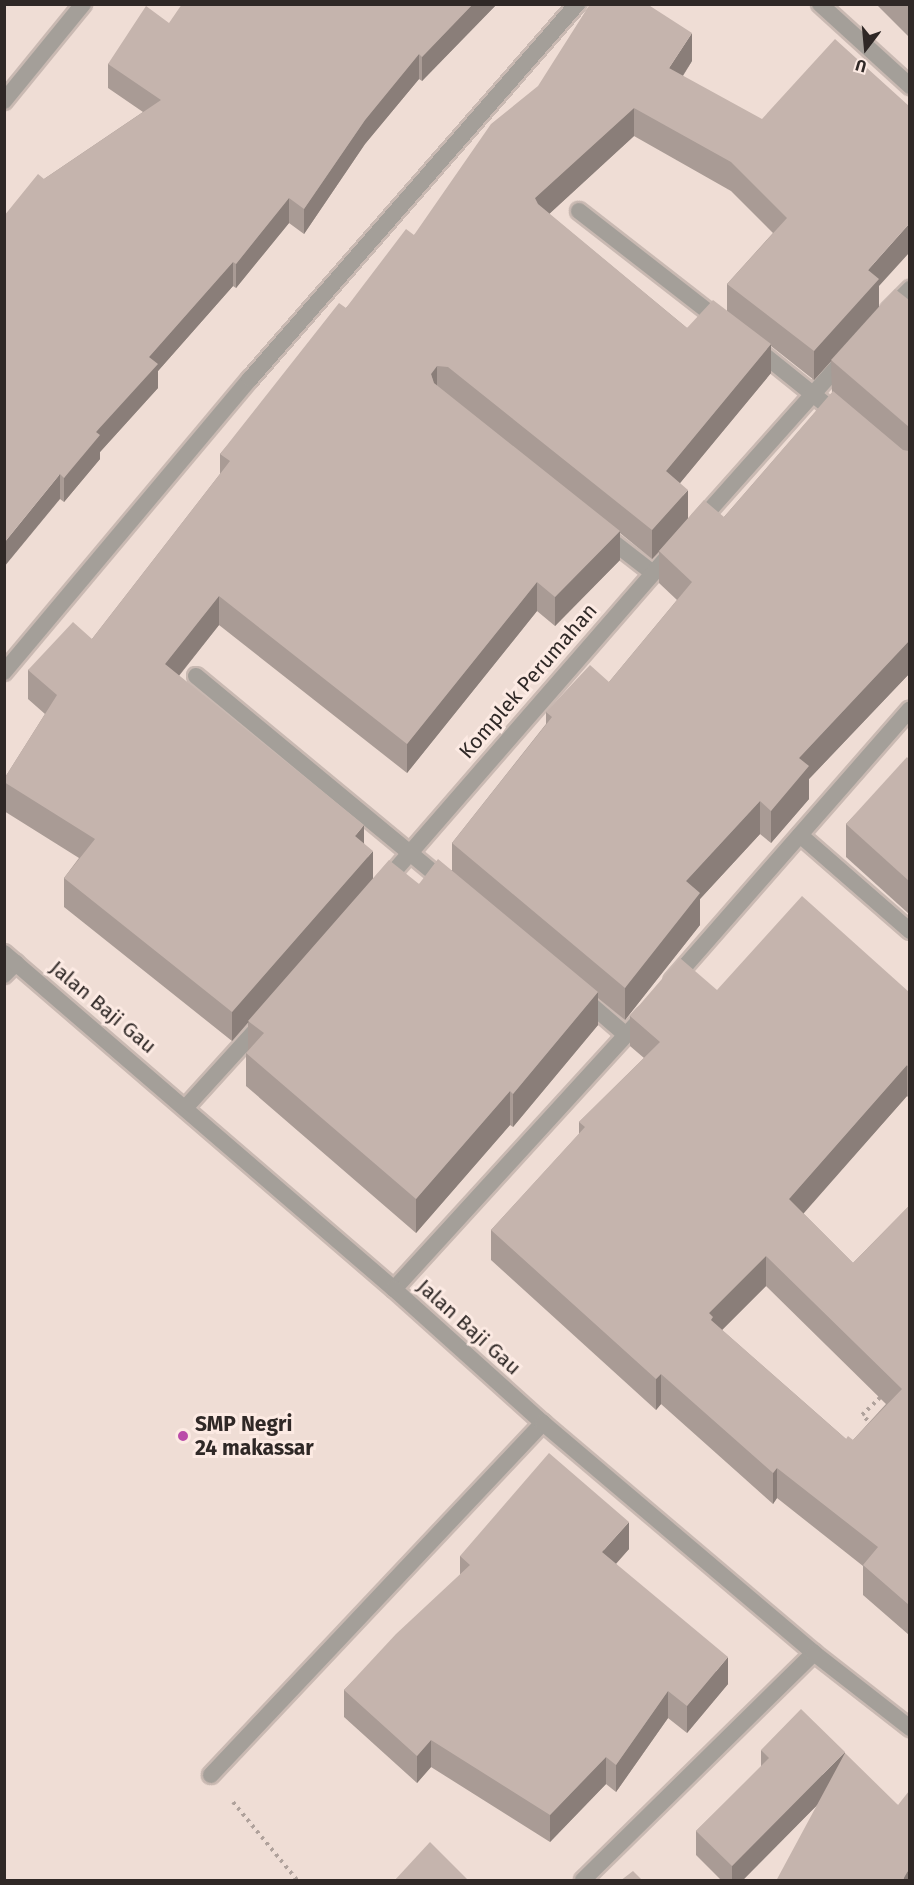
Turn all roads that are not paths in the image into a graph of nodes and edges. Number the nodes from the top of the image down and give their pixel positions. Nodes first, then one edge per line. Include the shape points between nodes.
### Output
1 (83, 4) edge
2 (577, 4) edge
3 (820, 4) edge
4 (909, 86) edge
5 (4, 101) edge
6 (579, 211) dead end
7 (909, 289) edge
8 (879, 321) edge
9 (856, 346) edge
10 (813, 393) junction
11 (857, 430) edge
12 (588, 522) edge
13 (653, 573) junction
14 (4, 672) edge
15 (196, 676) dead end
16 (909, 709) edge
17 (800, 835) junction
18 (410, 852) junction
19 (372, 896) edge
20 (464, 898) edge
21 (909, 931) edge
22 (8, 964) edge
23 (572, 989) edge
24 (273, 1011) edge
25 (626, 1035) junction
26 (186, 1107) junction
27 (394, 1289) junction
28 (543, 1423) junction
29 (814, 1653) junction
30 (909, 1728) edge
31 (211, 1775) road end
32 (583, 1881) edge

1 - 5 street
2 - 14 street via 250,379
3 - 4 street
6 - 10 street
7 - 8 street
9 - 10 street, Komplek Perumahan
10 - 11 street
10 - 13 street, Komplek Perumahan
12 - 13 street
13 - 18 street, Komplek Perumahan
15 - 18 street
16 - 17 street
17 - 21 street
17 - 25 street
18 - 19 street, Komplek Perumahan
18 - 20 street
22 - 26 street, Jalan Baji Gau
23 - 25 street
24 - 26 street
25 - 27 street
26 - 27 street, Jalan Baji Gau
27 - 28 street, Jalan Baji Gau
28 - 29 street, Jalan Baji Gau
28 - 31 street
29 - 30 street, Jalan Baji Gau
29 - 32 street

